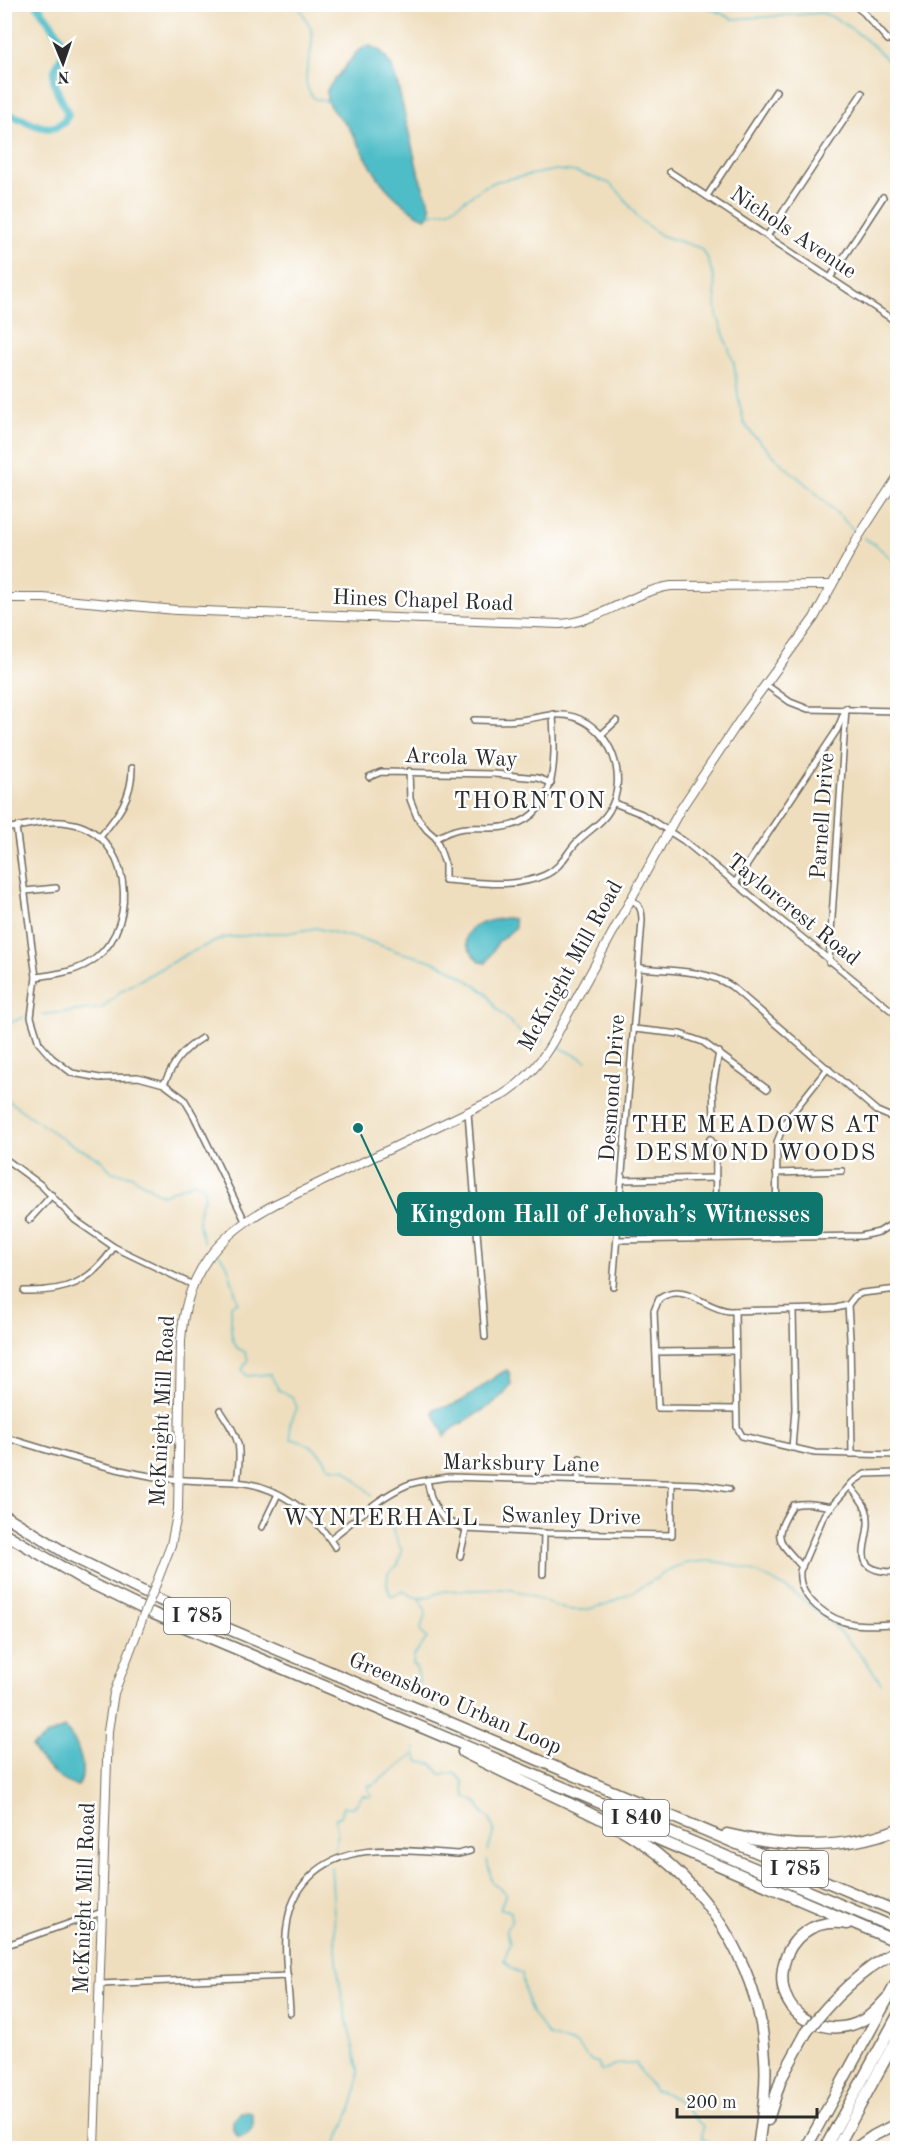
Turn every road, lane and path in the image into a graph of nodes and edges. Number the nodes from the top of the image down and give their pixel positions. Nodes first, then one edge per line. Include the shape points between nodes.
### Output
1 (853, 4) edge
2 (888, 40) dead end
3 (776, 91) dead end
4 (862, 93) dead end
5 (670, 172) dead end
6 (707, 196) junction
7 (883, 197) dead end
8 (767, 236) junction
9 (830, 278) junction
10 (897, 323) edge
11 (897, 476) edge
12 (832, 585) junction
13 (4, 598) edge
14 (765, 684) junction
15 (846, 708) junction
16 (897, 711) edge
17 (553, 714) junction
18 (474, 720) dead end
19 (616, 721) dead end
20 (601, 735) junction
21 (132, 768) dead end
22 (409, 771) junction
23 (369, 777) dead end
24 (551, 783) junction
25 (614, 803) junction
26 (16, 827) junction
27 (4, 829) edge
28 (668, 830) junction
29 (100, 837) junction
30 (436, 838) junction
31 (735, 883) junction
32 (56, 888) dead end
33 (25, 891) junction
34 (630, 898) junction
35 (829, 962) junction
36 (639, 968) junction
37 (36, 977) junction
38 (897, 1016) edge
39 (634, 1029) junction
40 (201, 1038) dead end
41 (719, 1052) junction
42 (828, 1068) junction
43 (164, 1084) junction
44 (767, 1089) dead end
45 (468, 1112) junction
46 (714, 1118) dead end
47 (897, 1120) edge
48 (710, 1139) dead end
49 (4, 1158) edge
50 (842, 1171) dead end
51 (776, 1173) junction
52 (716, 1178) junction
53 (623, 1180) junction
54 (52, 1195) junction
55 (29, 1220) dead end
56 (897, 1220) edge
57 (245, 1221) junction
58 (716, 1238) junction
59 (776, 1238) junction
60 (617, 1240) junction
61 (114, 1247) junction
62 (193, 1285) junction
63 (614, 1286) dead end
64 (897, 1289) edge
65 (24, 1291) dead end
66 (848, 1305) junction
67 (793, 1310) junction
68 (735, 1311) junction
69 (485, 1337) dead end
70 (735, 1351) junction
71 (656, 1352) junction
72 (736, 1409) junction
73 (220, 1410) dead end
74 (4, 1437) edge
75 (792, 1448) junction
76 (852, 1454) junction
77 (897, 1455) edge
78 (580, 1458) dead end
79 (897, 1473) edge
80 (427, 1480) junction
81 (179, 1481) junction
82 (578, 1481) junction
83 (237, 1482) junction
84 (672, 1483) junction
85 (850, 1486) junction
86 (729, 1489) dead end
87 (278, 1494) junction
88 (832, 1507) junction
89 (4, 1515) edge
90 (262, 1527) dead end
91 (466, 1530) junction
92 (4, 1533) edge
93 (544, 1533) junction
94 (330, 1539) junction
95 (335, 1547) dead end
96 (460, 1556) dead end
97 (802, 1567) junction
98 (897, 1572) edge
99 (543, 1574) dead end
100 (897, 1623) edge
101 (374, 1707) junction
102 (546, 1792) junction
103 (692, 1825) junction
104 (897, 1829) edge
105 (470, 1851) dead end
106 (102, 1912) junction
107 (897, 1912) edge
108 (863, 1928) junction
109 (897, 1929) edge
110 (897, 1942) edge
111 (4, 1946) edge
112 (897, 1950) edge
113 (288, 1976) junction
114 (897, 1980) edge
115 (100, 1984) junction
116 (887, 1998) junction
117 (290, 2013) dead end
118 (897, 2015) edge
119 (897, 2036) edge
120 (897, 2123) edge
121 (94, 2148) edge
122 (759, 2148) edge
123 (807, 2148) edge
124 (825, 2148) edge
125 (837, 2148) edge
126 (856, 2148) edge

1 - 2 street
3 - 6 street
4 - 8 street
5 - 6 street, Nichols Avenue
6 - 8 street, Nichols Avenue
7 - 9 street
8 - 9 street, Nichols Avenue
9 - 10 street, Nichols Avenue
11 - 12 street, McKnight Mill Road
12 - 13 street, Hines Chapel Road via 671,586 643,593 588,620 560,624 165,610
12 - 14 street, McKnight Mill Road via 814,618
14 - 15 street via 802,707
14 - 28 street, McKnight Mill Road
15 - 16 street
15 - 31 street via 837,730
15 - 35 street, Parnell Drive
17 - 18 street via 514,720
17 - 20 street via 575,717
17 - 24 street
19 - 20 street
20 - 25 street via 616,765
21 - 29 street via 126,802
22 - 23 street, Arcola Way via 381,772
22 - 24 street, Arcola Way via 494,774
22 - 30 street via 410,799 417,817
24 - 30 street via 544,800 523,821 504,827 464,828
25 - 28 street, Taylorcrest Road
25 - 30 street via 601,822 575,843 558,867 535,879 514,883 445,880 445,864
26 - 27 street
26 - 29 street via 68,823
26 - 33 street
28 - 31 street, Taylorcrest Road
28 - 34 street, McKnight Mill Road
29 - 37 street via 118,860 122,875 118,927 98,957 84,966
31 - 35 street, Taylorcrest Road
32 - 33 street
33 - 37 street
34 - 36 street, Desmond Drive via 642,912
34 - 45 street, McKnight Mill Road via 539,1063 512,1089
35 - 38 street, Taylorcrest Road
36 - 39 street, Desmond Drive
36 - 42 street via 720,979
37 - 43 street via 32,1026 44,1051 62,1067 84,1076 138,1077
39 - 41 street via 680,1034
39 - 53 street, Desmond Drive
40 - 43 street via 175,1060
41 - 44 street
41 - 46 street via 713,1086
42 - 47 street via 878,1111
42 - 51 street via 785,1122 777,1142
43 - 57 street via 184,1099
45 - 57 street, McKnight Mill Road
45 - 69 street
48 - 52 street via 715,1146
49 - 54 street
50 - 51 street
51 - 59 street
52 - 53 street
52 - 58 street
53 - 60 street, Desmond Drive
54 - 55 street
54 - 61 street via 75,1220
56 - 59 street via 868,1235
57 - 62 street, McKnight Mill Road via 216,1247
58 - 59 street
58 - 60 street
60 - 63 street, Desmond Drive
61 - 62 street
61 - 65 street via 98,1267 74,1284 48,1291
62 - 81 street, McKnight Mill Road via 182,1327
64 - 66 street via 862,1293
66 - 67 street
66 - 76 street
67 - 68 street
67 - 75 street
68 - 70 street
68 - 71 street via 714,1308 690,1295 664,1296 654,1311
70 - 71 street
70 - 72 street
71 - 72 street via 658,1408
72 - 75 street via 742,1436
73 - 83 street via 239,1442
74 - 81 street via 107,1467
75 - 76 street
76 - 77 street
78 - 82 street
79 - 85 street via 865,1473
80 - 82 street, Marksbury Lane via 449,1477
80 - 91 street, Swanley Drive via 436,1510 445,1520
80 - 94 street, Marksbury Lane via 389,1496
81 - 83 street
81 - 106 street, McKnight Mill Road, bridge via 174,1532 118,1681 109,1719
82 - 84 street, Marksbury Lane
83 - 87 street
84 - 86 street, Marksbury Lane
84 - 93 street, Swanley Drive via 672,1535
85 - 88 street
85 - 98 street via 866,1509 867,1564 873,1569
87 - 90 street
87 - 94 street via 314,1518
88 - 97 street via 824,1515
88 - 97 street via 807,1502 794,1506 786,1517 780,1541
89 - 103 highway, Greensboro Urban Loop / I 785 via 69,1555 136,1589
91 - 93 street, Swanley Drive
91 - 96 street
92 - 101 highway, Greensboro Urban Loop / I 785 via 130,1603
93 - 99 street
94 - 95 street
97 - 100 street via 799,1577 803,1590 820,1609 855,1624
101 - 102 highway
101 - 109 highway, Greensboro Urban Loop / I 840
102 - 108 highway
102 - 122 highway via 628,1833 658,1854 696,1890 725,1929 747,1976 764,2041 765,2092
103 - 104 highway via 791,1846 850,1842
103 - 107 highway, Greensboro Urban Loop / I 785
105 - 113 street via 373,1851 353,1853 327,1863 305,1882 294,1899 286,1938
106 - 111 street
106 - 115 street, McKnight Mill Road
108 - 110 highway
108 - 116 highway via 828,1923 799,1936 784,1961 782,1976 787,1997 806,2019 835,2027 864,2019
112 - 122 highway, bridge via 842,1990 806,2033 781,2079
113 - 115 street
113 - 117 street
114 - 116 highway
115 - 121 street, McKnight Mill Road
116 - 123 highway
118 - 124 highway
119 - 125 highway
120 - 126 highway

